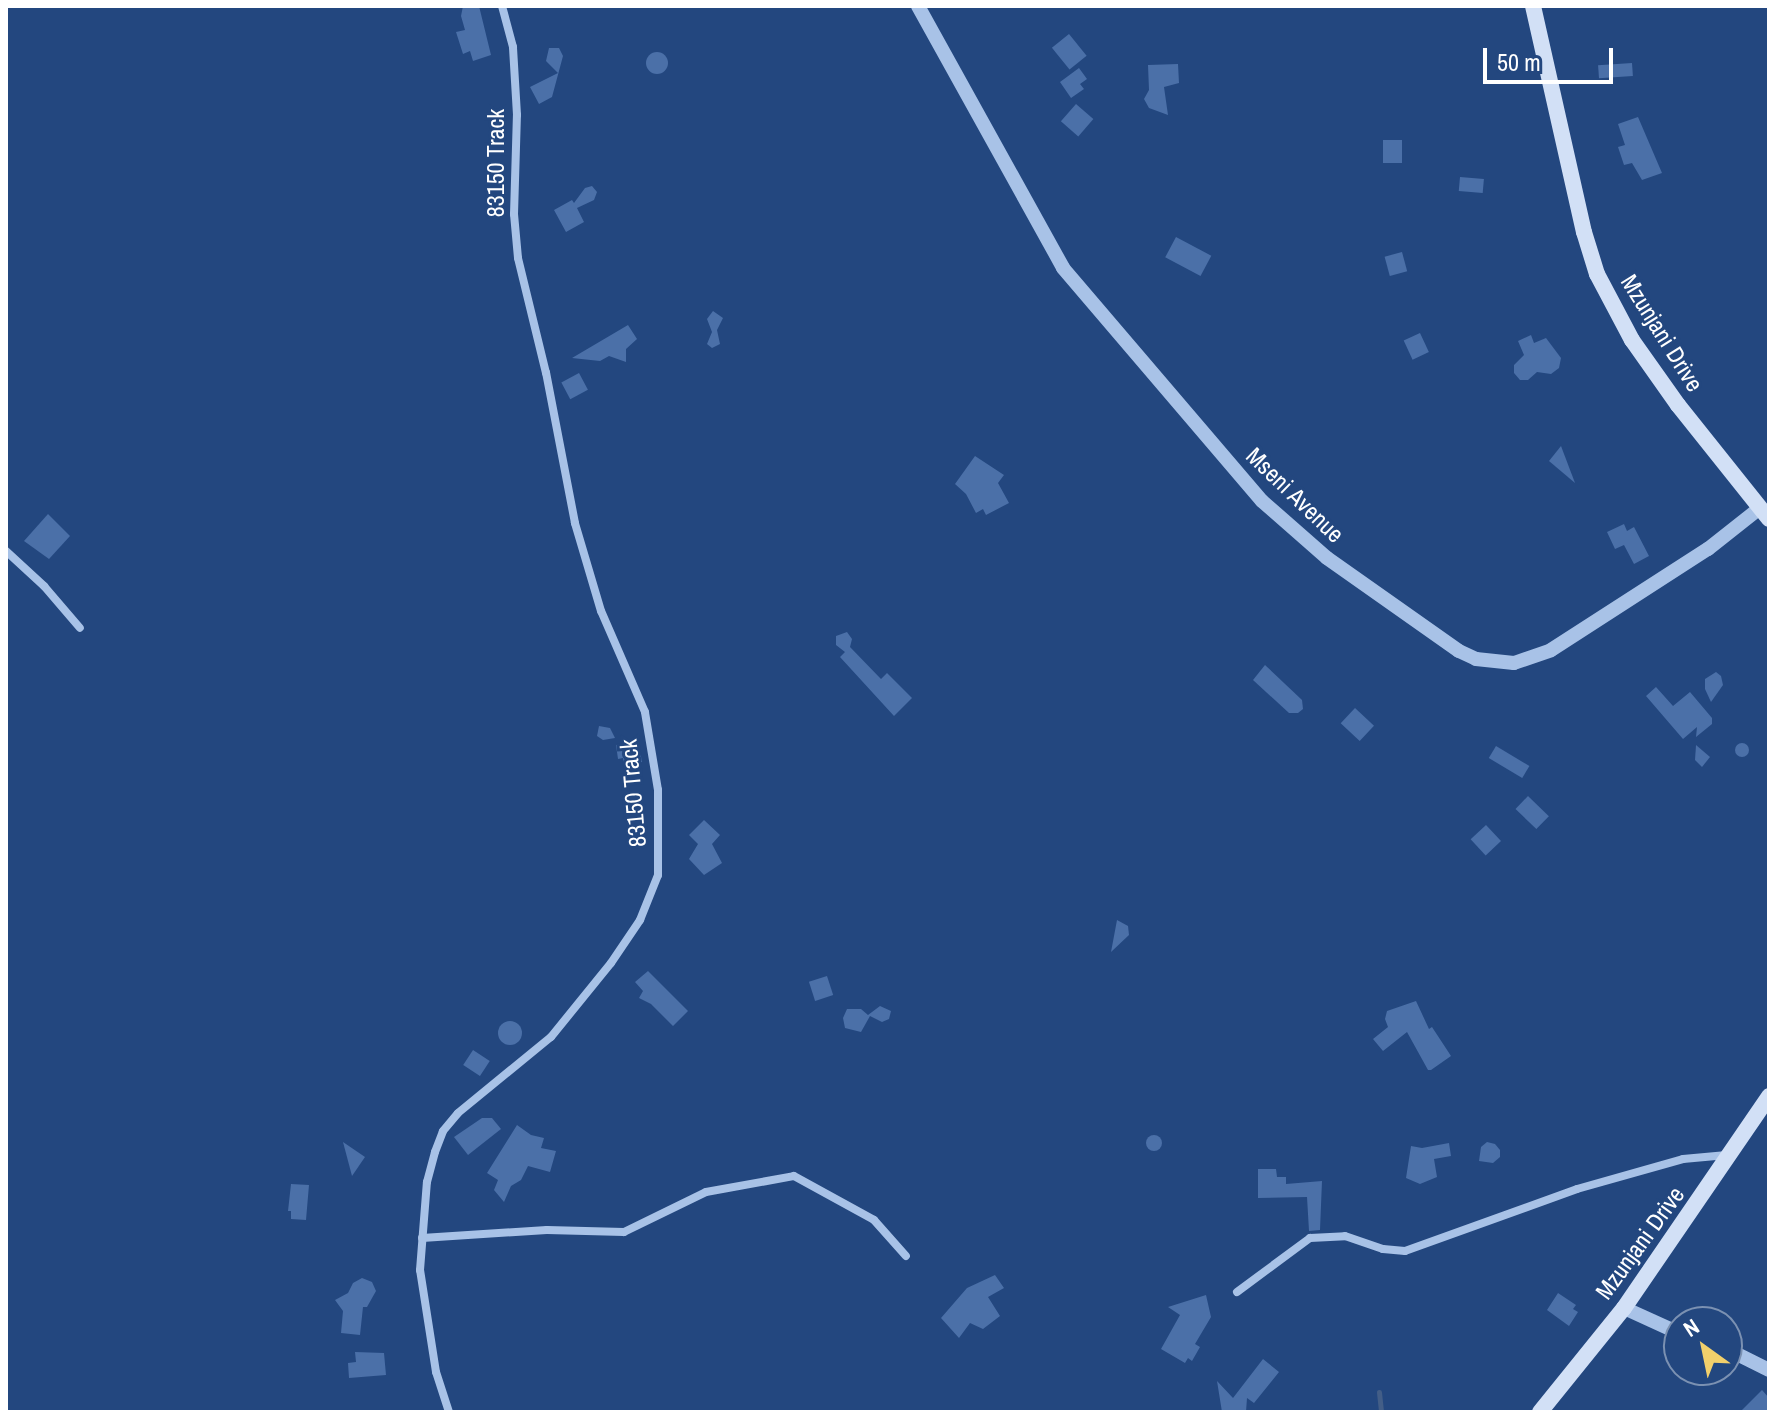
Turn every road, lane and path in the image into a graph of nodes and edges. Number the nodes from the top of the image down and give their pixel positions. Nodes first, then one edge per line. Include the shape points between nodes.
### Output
1 (502, 6) edge
2 (918, 6) edge
3 (1533, 6) edge
4 (1765, 513) edge
5 (6, 551) edge
6 (80, 628) dead end
7 (1769, 1096) edge
8 (1732, 1154) junction
9 (422, 1238) junction
10 (906, 1256) dead end
11 (1237, 1292) dead end
12 (1624, 1308) junction
13 (1663, 1326) edge
14 (1743, 1357) edge
15 (1769, 1370) edge
16 (449, 1412) edge
17 (1540, 1412) edge

1 - 9 street, 83150 Track via 513,47 518,258 575,523 601,611 645,712 658,790 658,875 623,946 551,1037 443,1131 427,1182
2 - 4 street, Mseni Avenue via 1063,268 1262,501 1327,558 1459,651 1476,659 1514,663 1551,650
3 - 4 main road, Mzunjani Drive via 1597,274 1632,340
5 - 6 street
7 - 8 main road, Mzunjani Drive
8 - 11 street via 1683,1159 1604,1181 1405,1251 1345,1236 1310,1238
8 - 12 main road, Mzunjani Drive
9 - 10 street via 547,1230 624,1232 706,1192 794,1176 874,1220
9 - 16 street, 83150 Track via 427,1322
12 - 13 street
12 - 17 main road, Mzunjani Drive
14 - 15 street

